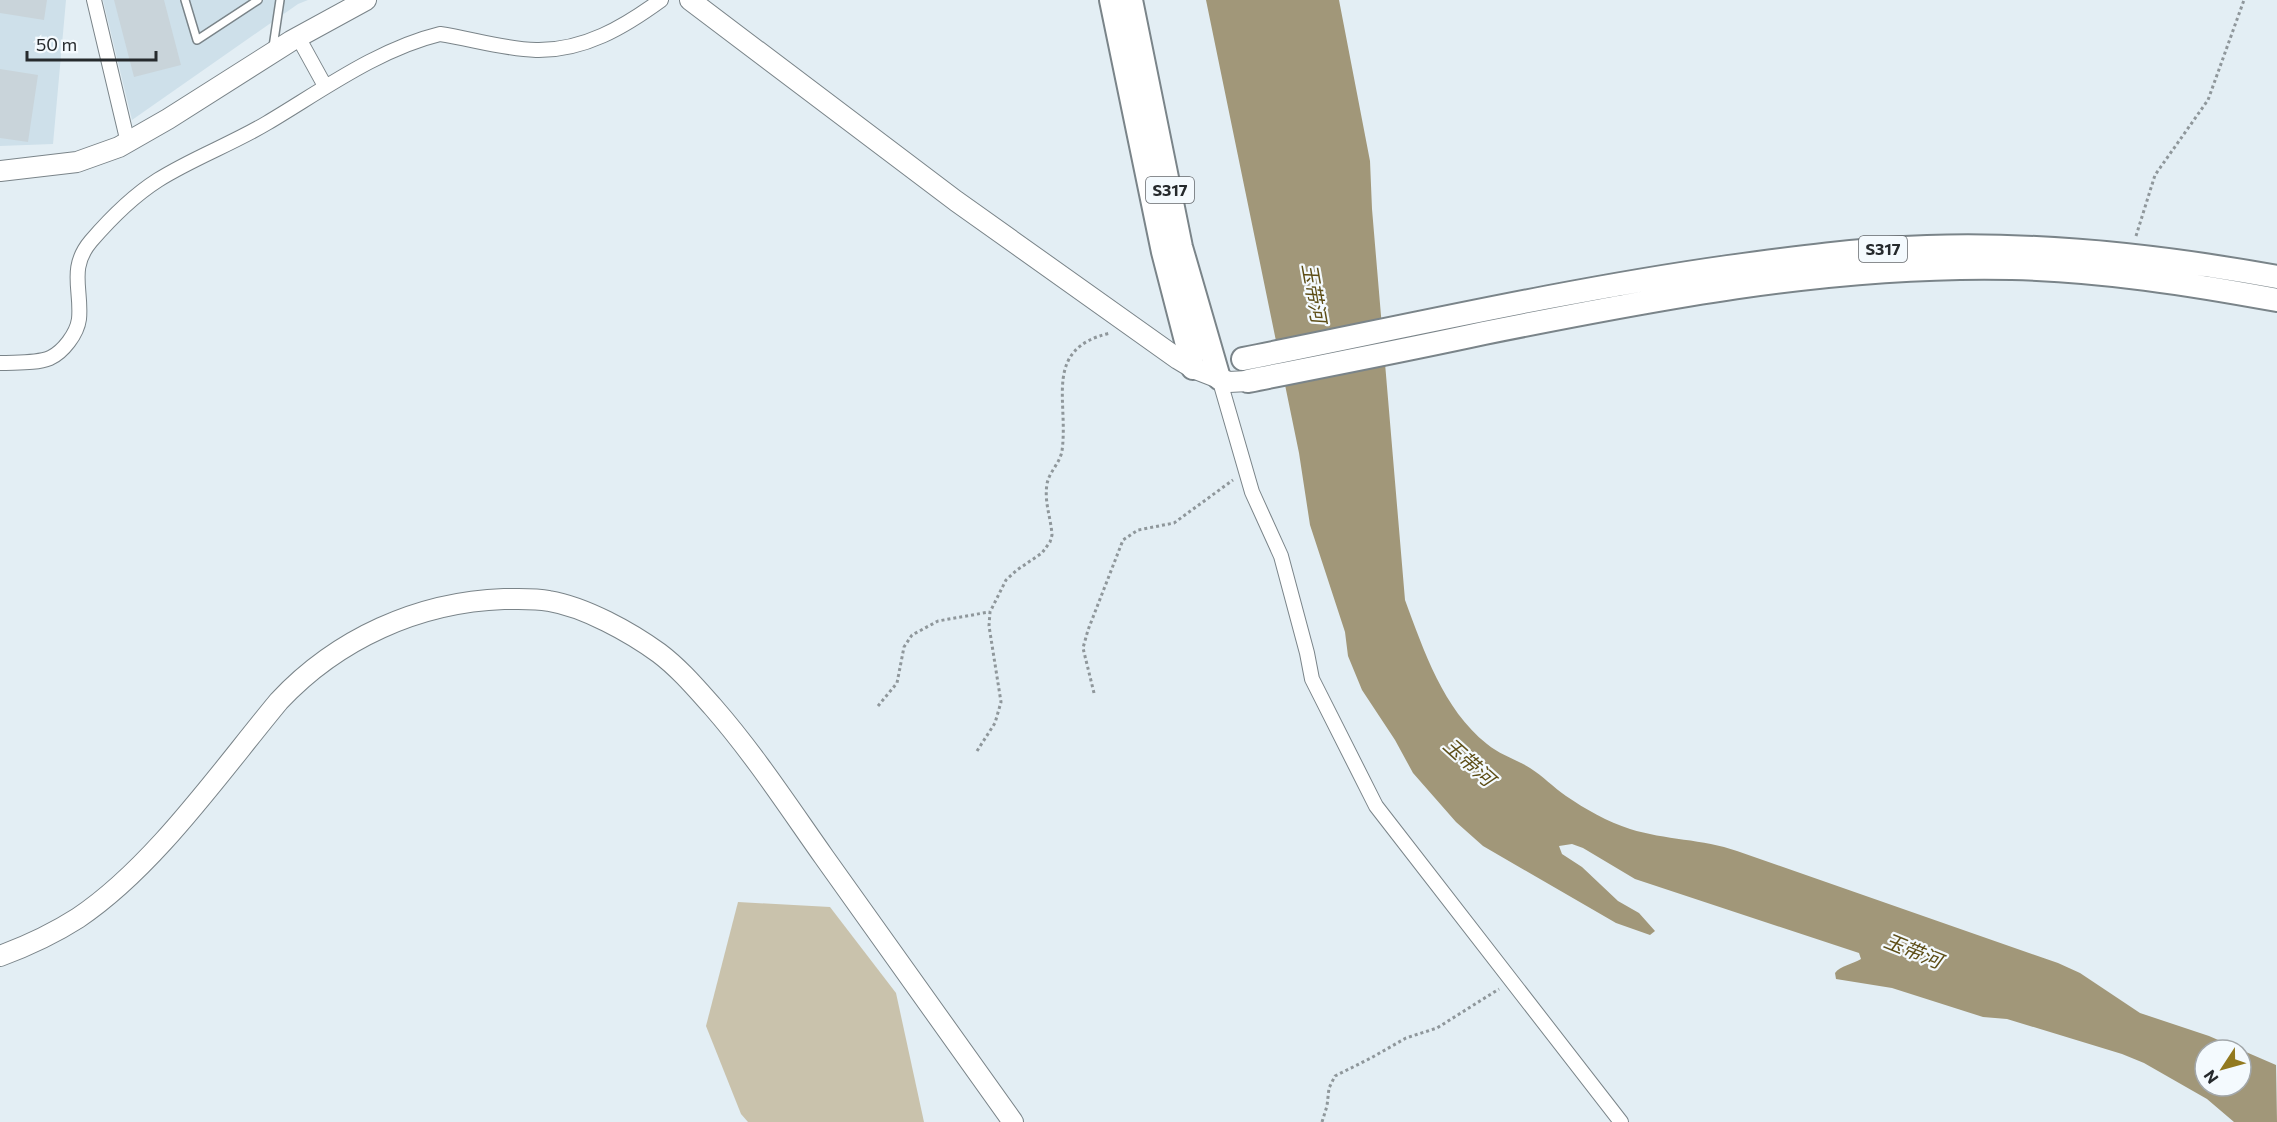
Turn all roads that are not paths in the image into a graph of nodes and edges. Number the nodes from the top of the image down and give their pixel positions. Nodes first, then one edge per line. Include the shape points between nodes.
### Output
1 (94, 0) edge
2 (185, 0) edge
3 (258, 0) edge
4 (280, 0) edge
5 (366, 0) edge
6 (661, 0) edge
7 (690, 0) edge
8 (1111, 0) edge
9 (1131, 0) edge
10 (298, 37) junction
11 (272, 52) junction
12 (325, 86) junction
13 (128, 143) junction
14 (0, 171) edge
15 (2277, 277) edge
16 (2277, 300) edge
17 (1496, 320) junction
18 (0, 363) edge
19 (1209, 370) junction
20 (1246, 370) joint
21 (0, 956) edge
22 (1013, 1122) edge
23 (1621, 1122) edge

1 - 13 street
2 - 3 lane via 196,40
4 - 11 lane
5 - 10 street
6 - 12 street via 613,32 573,46 536,50 440,34
7 - 19 street via 956,201 1131,327
8 - 19 main road, S317 via 1163,252
9 - 19 main road, S317
10 - 11 street
10 - 12 street
11 - 13 street
12 - 18 street via 266,124 158,180 133,198 82,254 76,276 79,319 68,343 51,358
13 - 14 street via 77,162
15 - 17 main road, S317 via 2129,254 2012,246 1927,247 1843,252 1662,277
16 - 17 main road, S317 via 2086,272 1928,269 1820,276
17 - 20 main road, S317
19 - 20 street via 1229,382
19 - 23 street via 1252,492 1281,556 1312,680 1376,806
21 - 22 street via 61,929 126,879 290,689 347,646 427,610 459,603 550,601 598,618 642,641 697,689 764,771

